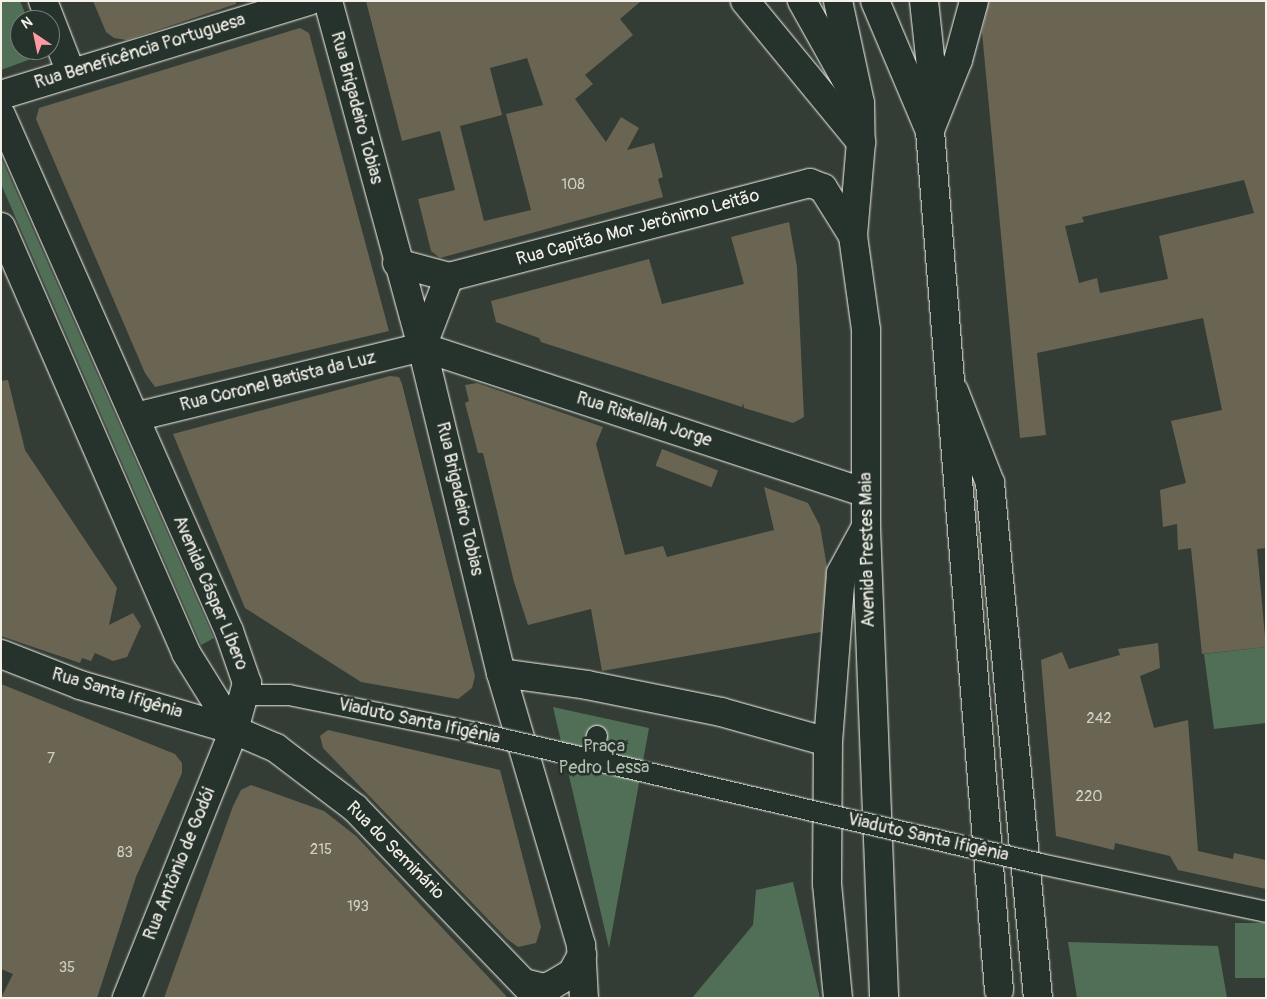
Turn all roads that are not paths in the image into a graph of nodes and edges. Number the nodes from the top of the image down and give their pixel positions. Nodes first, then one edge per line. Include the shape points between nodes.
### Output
1 (42, 1) edge
2 (309, 1) edge
3 (328, 1) edge
4 (745, 1) edge
5 (802, 1) edge
6 (838, 1) edge
7 (875, 1) edge
8 (924, 1) edge
9 (974, 1) edge
10 (71, 73) junction
11 (1, 95) edge
12 (860, 103) junction
13 (1, 115) edge
14 (930, 131) junction
15 (861, 142) junction
16 (1, 227) edge
17 (853, 236) junction
18 (397, 263) junction
19 (449, 277) junction
20 (422, 347) junction
21 (949, 379) junction
22 (135, 417) junction
23 (866, 493) junction
24 (866, 526) junction
25 (1, 654) edge
26 (501, 673) junction
27 (246, 695) junction
28 (234, 730) junction
29 (597, 736) dead end
30 (828, 742) junction
31 (590, 762) junction
32 (1266, 912) edge
33 (582, 955) junction
34 (999, 990) dead end
35 (531, 991) edge
36 (127, 998) edge
37 (584, 998) edge
38 (838, 998) edge
39 (884, 998) edge
40 (1038, 998) edge

1 - 10 main road
2 - 10 main road, Rua Beneficência Portuguesa
3 - 18 main road, Rua Brigadeiro Tobias
4 - 15 main road
5 - 12 main road, Avenida Prestes Maia
6 - 12 main road, Avenida Prestes Maia
7 - 14 main road
8 - 14 main road via 931,66
9 - 14 main road via 958,60
10 - 11 main road, Rua Beneficência Portuguesa
12 - 15 main road, Avenida Prestes Maia
13 - 22 main road, Avenida Cásper Líbero
14 - 21 main road
15 - 17 main road, Avenida Prestes Maia
16 - 28 main road via 186,653
17 - 19 main road, Rua Capitão Mor Jerônimo Leitão via 823,188 810,183
17 - 23 main road, Avenida Prestes Maia via 866,330
18 - 19 main road, Rua Capitão Mor Jerônimo Leitão
18 - 20 main road, Rua Brigadeiro Tobias
19 - 20 main road
20 - 22 main road, Rua Coronel Batista da Luz
20 - 23 main road, Rua Riskallah Jorge
20 - 26 main road, Rua Brigadeiro Tobias
21 - 34 main road
21 - 40 main road via 990,483
22 - 27 main road, Avenida Cásper Líbero via 229,631 247,683
23 - 24 main road, Avenida Prestes Maia
24 - 30 main road via 841,572
24 - 39 main road, Avenida Prestes Maia
25 - 28 main road, Rua Santa Ifigênia via 80,684
26 - 30 main road via 587,685 721,712
26 - 33 main road, Rua Brigadeiro Tobias
27 - 28 main road, Avenida Cásper Líbero
27 - 31 street, Viaduto Santa Ifigênia, bridge via 289,695 476,734
28 - 35 main road, Rua do Seminário via 276,748 355,808
28 - 36 main road, Rua Antônio de Godói
29 - 31 street
30 - 38 main road via 827,884
31 - 32 street, Viaduto Santa Ifigênia, bridge
33 - 35 main road via 572,973 552,985
33 - 37 main road, Rua Brigadeiro Tobias

